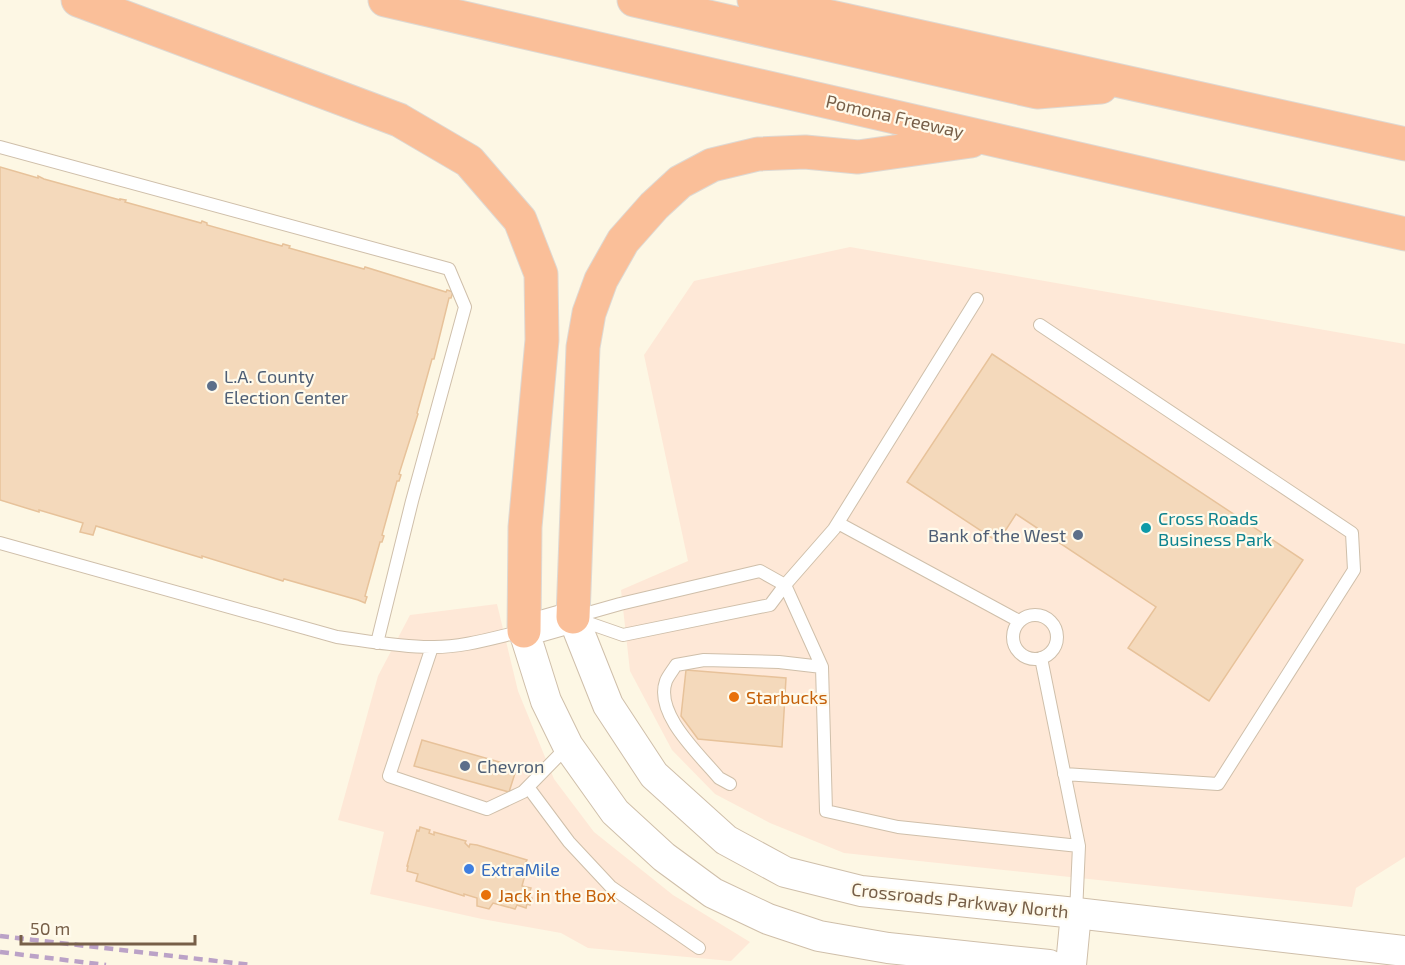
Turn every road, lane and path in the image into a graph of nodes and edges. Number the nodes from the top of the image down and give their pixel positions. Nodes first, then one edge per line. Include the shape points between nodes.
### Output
1 (78, 0) edge
2 (385, 0) edge
3 (634, 0) edge
4 (754, 0) edge
5 (1133, 84) junction
6 (1405, 123) edge
7 (1346, 131) junction
8 (990, 138) junction
9 (1405, 144) edge
10 (0, 147) edge
11 (1405, 234) edge
12 (977, 299) dead end
13 (1040, 325) dead end
14 (838, 523) junction
15 (0, 543) edge
16 (785, 585) junction
17 (573, 617) junction
18 (1019, 621) junction
19 (524, 631) junction
20 (377, 643) junction
21 (432, 647) junction
22 (1041, 658) junction
23 (822, 667) junction
24 (568, 746) junction
25 (1064, 774) junction
26 (730, 784) dead end
27 (528, 787) junction
28 (1079, 846) junction
29 (1076, 913) junction
30 (699, 948) dead end
31 (1405, 951) edge
32 (1049, 965) edge
33 (1071, 965) edge

1 - 19 highway via 399,120 469,161 520,220 541,274 542,340 525,527
2 - 8 highway, Pomona Freeway
3 - 5 highway via 1036,92
4 - 5 highway
5 - 7 highway
6 - 7 highway
7 - 9 highway
8 - 11 highway, Pomona Freeway
8 - 17 highway via 858,157 805,152 758,154 712,165 681,182 623,241 601,280 589,313 583,347
10 - 20 lane via 448,269 465,307
12 - 14 lane
13 - 25 lane via 1352,533 1354,570 1218,784
14 - 16 lane
14 - 18 lane
15 - 20 lane via 337,637
16 - 17 lane via 760,571
16 - 17 lane via 770,605 622,635
16 - 23 lane
17 - 19 street
17 - 29 street, Crossroads Parkway North via 608,705 654,775 726,840 785,872 861,891
18 - 22 lane via 1013,634 1016,648 1027,657
18 - 22 lane via 1039,615 1052,622 1056,643
19 - 21 lane
19 - 24 street via 546,701
20 - 21 lane
21 - 27 lane via 389,776 487,809
22 - 25 lane
23 - 26 lane via 704,660 676,665 665,682 664,703 669,717 719,778
23 - 28 lane via 826,811 898,827
24 - 27 lane
24 - 32 street via 615,812 664,857 712,893 768,919 819,936 888,948
25 - 28 lane
27 - 30 lane via 569,842 611,887
28 - 29 lane
29 - 31 street, Crossroads Parkway North
29 - 33 street

